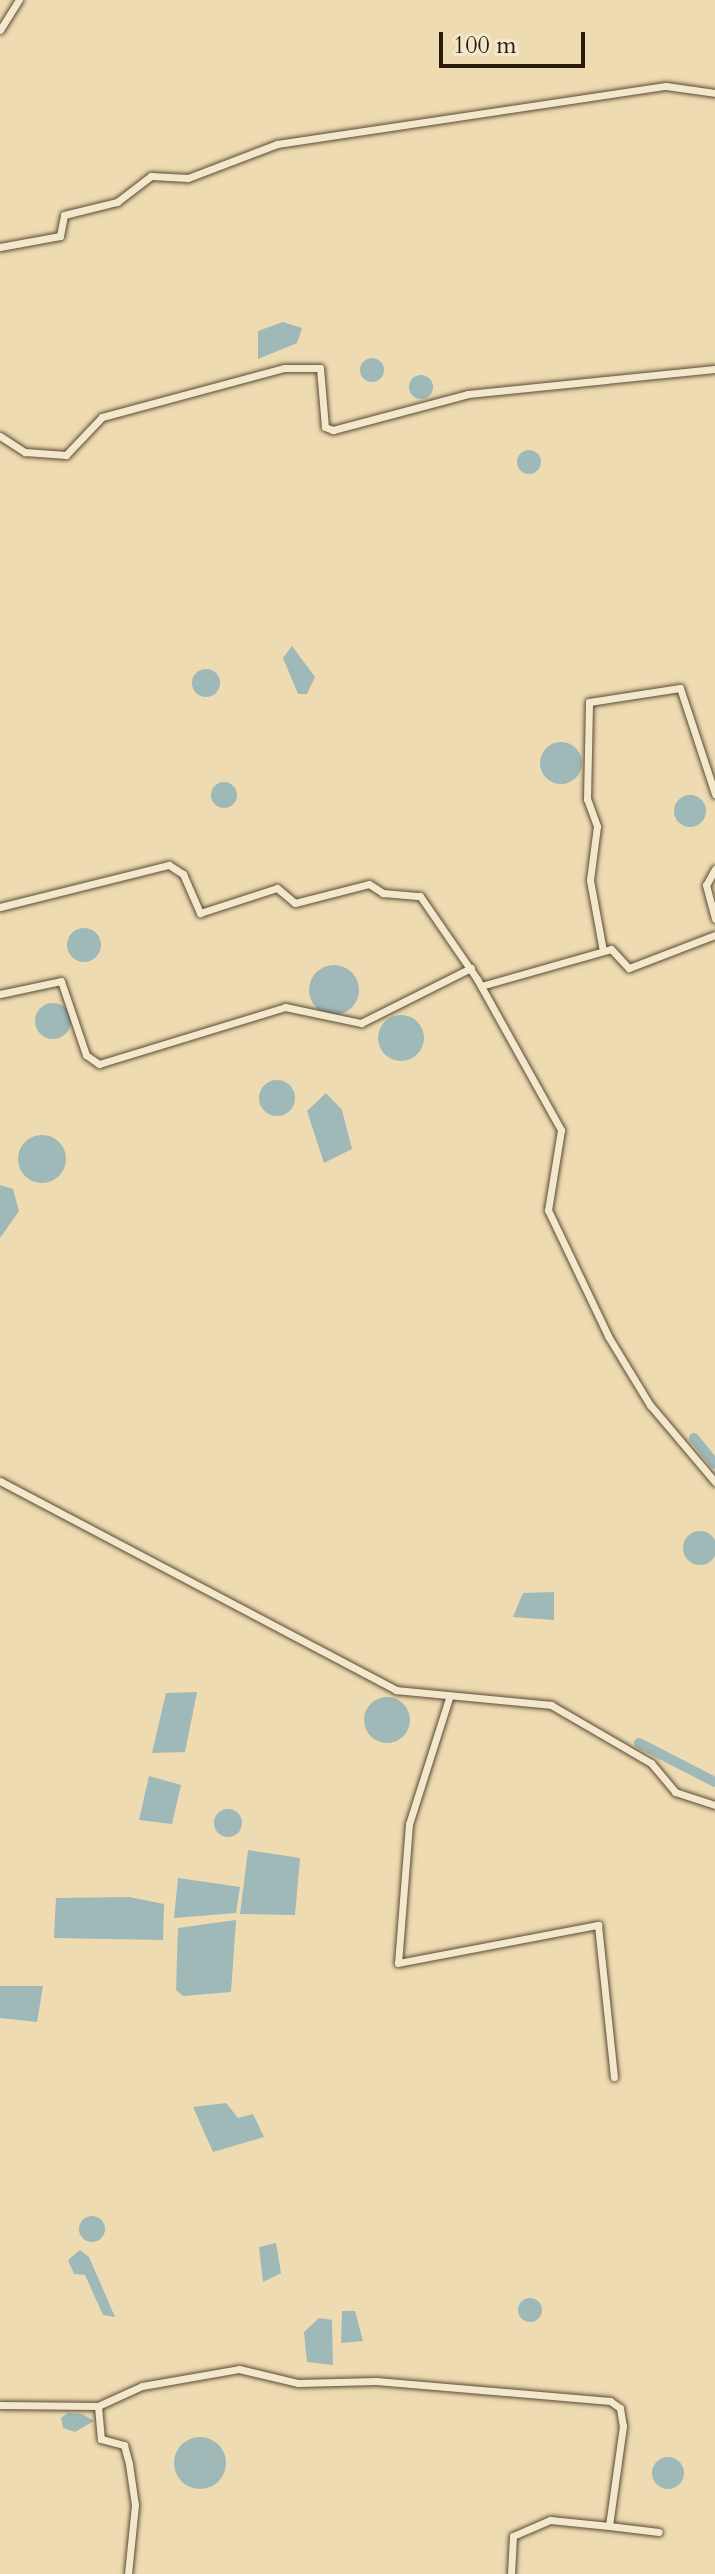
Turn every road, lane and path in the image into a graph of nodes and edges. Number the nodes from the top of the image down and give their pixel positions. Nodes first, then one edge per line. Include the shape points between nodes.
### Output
1 (19, 0) edge
2 (0, 30) edge
3 (715, 93) edge
4 (0, 247) edge
5 (715, 369) edge
6 (0, 436) edge
7 (715, 794) edge
8 (715, 869) edge
9 (0, 907) edge
10 (715, 919) edge
11 (715, 935) edge
12 (603, 951) junction
13 (471, 968) junction
14 (481, 986) junction
15 (0, 994) edge
16 (0, 1481) edge
17 (715, 1482) edge
18 (449, 1698) junction
19 (715, 1805) edge
20 (614, 2077) dead end
21 (0, 2405) edge
22 (98, 2406) junction
23 (609, 2526) junction
24 (659, 2532) dead end
25 (128, 2574) edge
26 (511, 2574) edge

1 - 2 street
3 - 4 street via 666,86 277,144 188,178 151,176 117,202 64,215 60,236
5 - 6 street via 468,394 333,430 325,427 320,368 284,368 102,417 66,455 25,452
7 - 12 street via 680,688 589,702 587,799 597,826 590,880
8 - 10 street via 706,885
9 - 13 street via 169,865 183,874 200,913 265,890 281,888 295,903 372,884 383,893 420,896
11 - 12 street via 628,968 617,951
12 - 14 street
13 - 14 street
13 - 15 street via 361,1023 285,1007 99,1064 86,1055 61,981
14 - 17 street via 561,1130 547,1201 564,1246 627,1370
16 - 18 street via 396,1690
18 - 19 street via 551,1705 589,1721 651,1763 675,1792
18 - 20 street via 409,1824 398,1963 598,1925
21 - 22 street
22 - 23 street via 142,2386 239,2369 298,2383 598,2397 620,2408 623,2426
22 - 25 street via 101,2439 124,2445 129,2464 135,2505
23 - 24 street
23 - 26 street via 550,2520 513,2536

